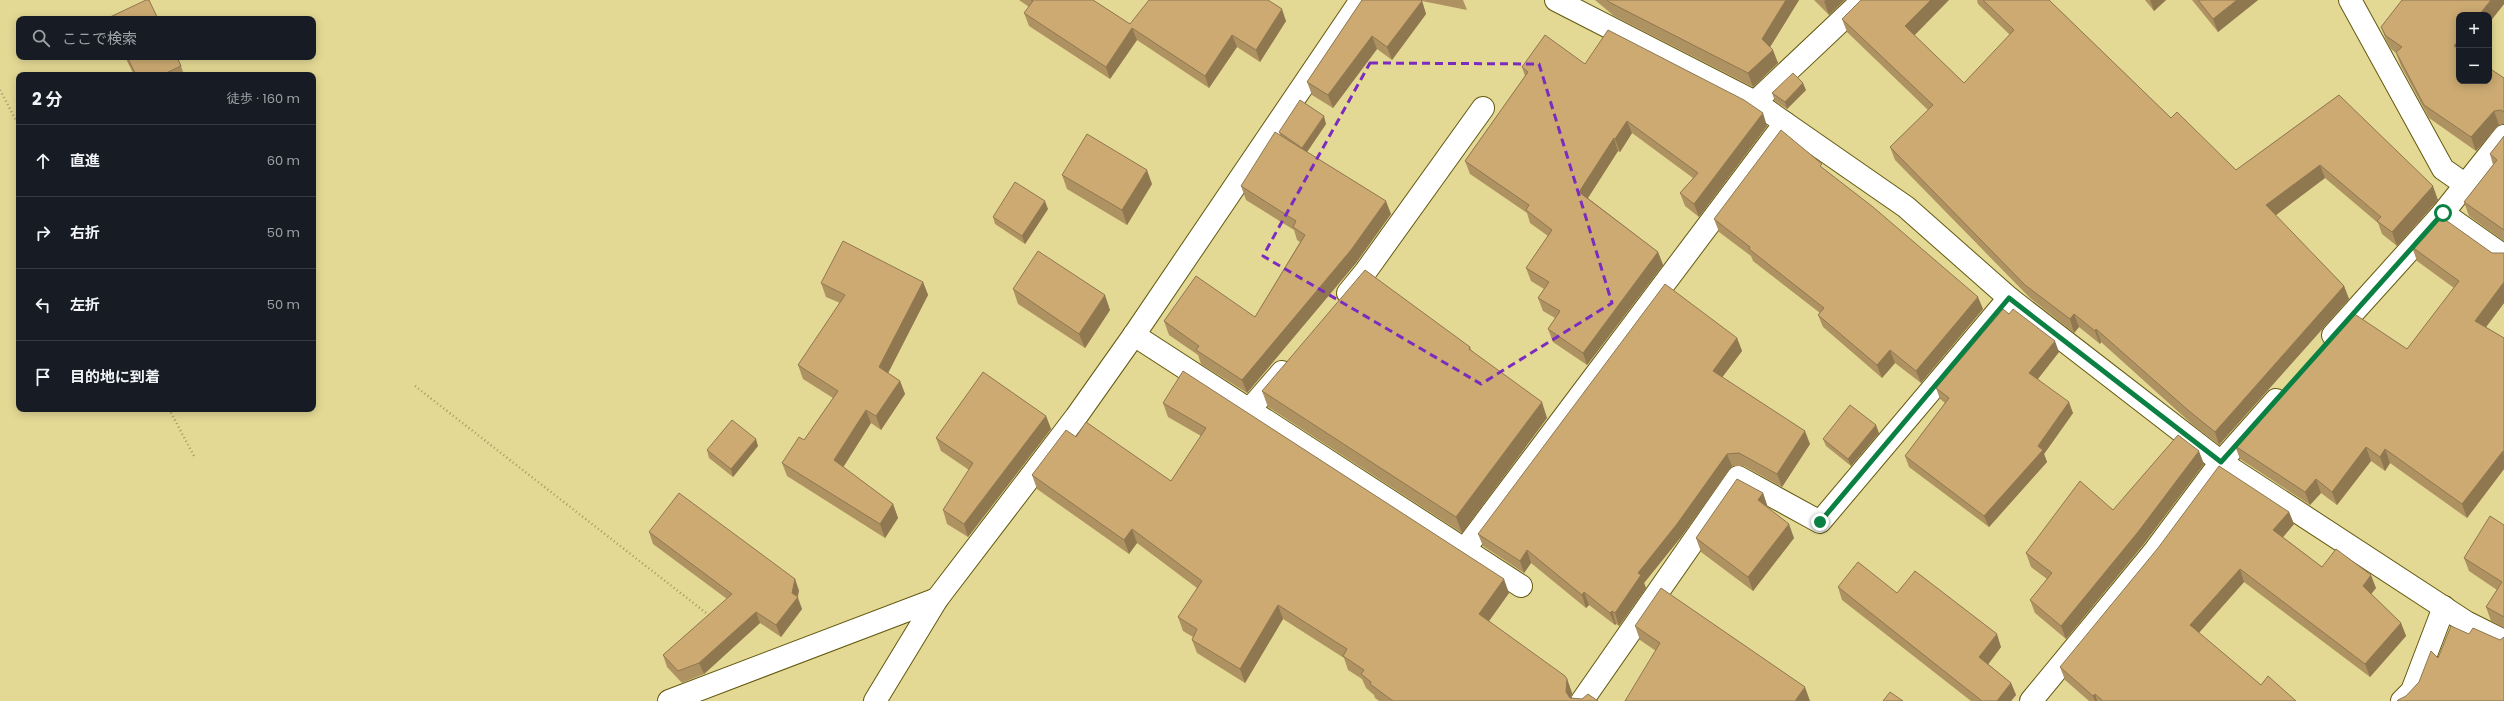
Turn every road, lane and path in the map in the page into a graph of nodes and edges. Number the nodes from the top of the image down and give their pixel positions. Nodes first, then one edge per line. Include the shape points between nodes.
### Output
1 (1361, 0) edge
2 (1556, 0) edge
3 (1863, 0) edge
4 (2350, 0) edge
5 (0, 90) edge
6 (1755, 102) junction
7 (1483, 108) dead end
8 (16, 120) edge
9 (1785, 123) junction
10 (2504, 136) edge
11 (2466, 185) junction
12 (2443, 213) junction
13 (2504, 256) edge
14 (2009, 298) junction
15 (1336, 308) edge
16 (1134, 335) junction
17 (2321, 349) edge
18 (1295, 356) edge
19 (2289, 385) edge
20 (415, 386) dead end
21 (1250, 410) junction
22 (171, 412) edge
23 (194, 456) dead end
24 (2221, 462) junction
25 (1464, 550) junction
26 (1521, 586) dead end
27 (937, 599) junction
28 (2444, 607) junction
29 (714, 619) edge
30 (2504, 641) edge
31 (669, 701) edge
32 (875, 701) edge
33 (1582, 701) edge
34 (2031, 701) edge
35 (2402, 701) edge

1 - 16 street
2 - 6 street
3 - 6 street
4 - 11 street via 2442,169
5 - 8 path
6 - 9 street
7 - 15 street via 1366,271
9 - 14 street via 1906,207
9 - 25 street
10 - 11 street
11 - 12 street
12 - 13 street
12 - 17 street
14 - 24 street
14 - 33 street via 1820,522 1738,477
16 - 21 street
16 - 27 street via 1076,417
18 - 21 street
19 - 24 street
20 - 29 path
21 - 25 street
22 - 23 path
24 - 28 street
24 - 34 street via 2153,553
25 - 26 street
27 - 31 street
27 - 32 street
28 - 30 street via 2466,622
28 - 35 street via 2412,691

